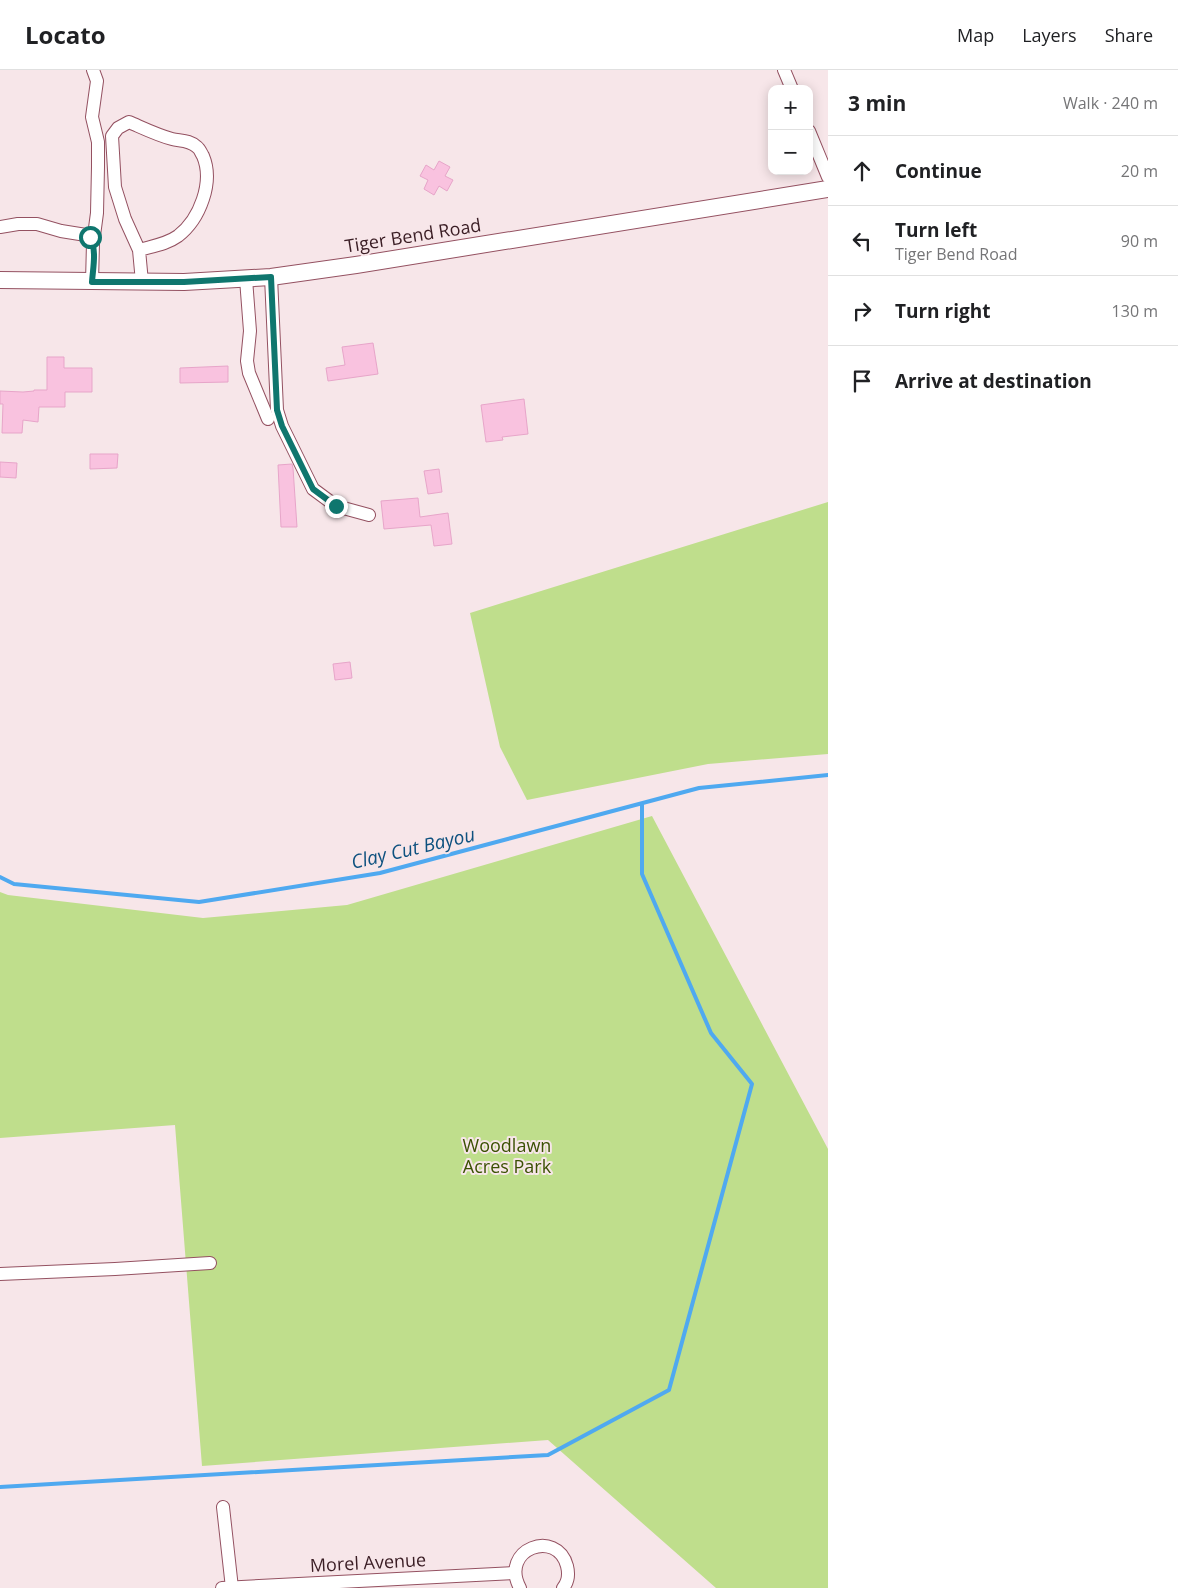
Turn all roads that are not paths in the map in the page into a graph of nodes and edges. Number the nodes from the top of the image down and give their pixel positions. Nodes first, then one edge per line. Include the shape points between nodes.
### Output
1 (93, 70) edge
2 (784, 70) edge
3 (790, 85) edge
4 (813, 141) edge
5 (828, 177) edge
6 (828, 189) edge
7 (0, 227) edge
8 (93, 243) junction
9 (139, 250) junction
10 (271, 277) junction
11 (246, 279) junction
12 (0, 280) edge
13 (92, 282) junction
14 (142, 282) junction
15 (268, 419) dead end
16 (369, 515) dead end
17 (210, 1263) dead end
18 (0, 1274) edge
19 (224, 1507) dead end
20 (515, 1573) junction
21 (222, 1588) edge
22 (232, 1588) edge
23 (520, 1588) edge
24 (563, 1588) edge

1 - 8 street via 97,82 92,117 98,142 98,167
2 - 3 street
4 - 5 street
6 - 10 main road, Tiger Bend Road
7 - 8 street via 37,224 86,234
8 - 13 street
9 - 9 street via 115,187 112,136 129,122 171,139 190,142 198,148 206,163 207,185 191,222 179,236 164,244
9 - 14 street
10 - 11 main road, Tiger Bend Road
10 - 16 street via 277,410 282,426 313,489 336,506
11 - 14 main road, Tiger Bend Road
11 - 15 street via 249,374
12 - 13 main road, Tiger Bend Road
13 - 14 main road, Tiger Bend Road
17 - 18 street
19 - 22 street
20 - 22 street, Morel Avenue
20 - 23 street
20 - 24 street via 520,1556 527,1550 535,1546 553,1548 566,1560 568,1578
21 - 22 street, Morel Avenue

